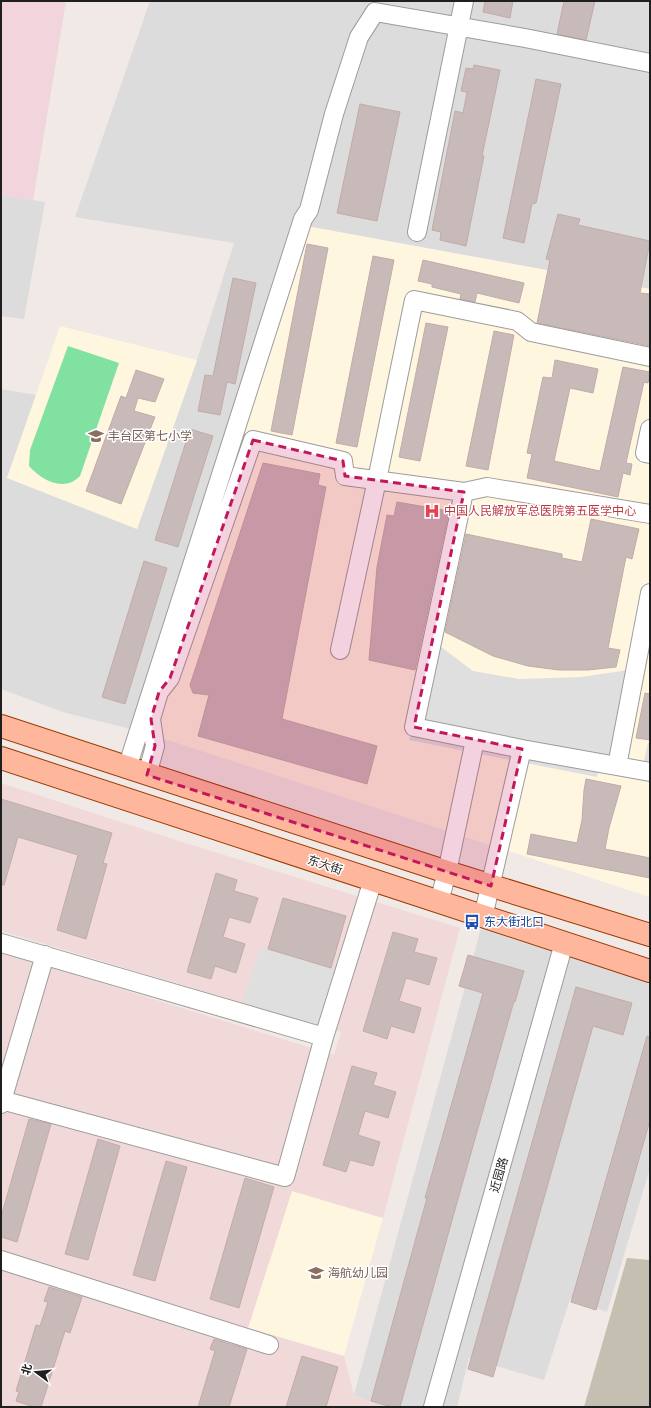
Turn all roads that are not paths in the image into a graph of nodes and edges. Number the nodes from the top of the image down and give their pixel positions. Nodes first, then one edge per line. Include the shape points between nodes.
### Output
1 (464, 1) edge
2 (459, 26) junction
3 (650, 63) edge
4 (417, 232) dead end
5 (650, 357) edge
6 (650, 429) edge
7 (650, 454) edge
8 (377, 480) junction
9 (464, 492) junction
10 (650, 514) edge
11 (650, 593) edge
12 (340, 650) dead end
13 (1, 726) edge
14 (475, 740) junction
15 (522, 749) junction
16 (1, 758) edge
17 (617, 766) junction
18 (137, 772) junction
19 (650, 772) edge
20 (447, 872) junction
21 (373, 880) junction
22 (491, 886) junction
23 (439, 902) junction
24 (483, 917) junction
25 (650, 935) edge
26 (1, 942) edge
27 (564, 943) junction
28 (45, 955) junction
29 (650, 971) edge
30 (324, 1037) junction
31 (1, 1102) edge
32 (1, 1260) edge
33 (269, 1345) dead end
34 (433, 1407) edge

1 - 2 street
2 - 3 street
2 - 4 street
2 - 18 street via 375,12 359,37 334,114 309,210 302,219
5 - 8 street via 531,332 517,321 414,300
6 - 7 street via 645,453
8 - 9 street
8 - 12 street
8 - 18 street via 345,476 343,461 253,440 170,678 159,692 151,719 155,746
9 - 10 street via 487,487
9 - 14 street via 414,727
11 - 17 street
13 - 18 main road
14 - 15 street
14 - 20 street
15 - 17 street
15 - 22 street
16 - 21 main road, 东大街
17 - 19 street
18 - 20 main road
20 - 22 main road
20 - 23 street
21 - 23 main road, 东大街
21 - 30 street
22 - 24 street
22 - 25 main road
23 - 24 main road, 东大街
24 - 27 main road, 东大街
26 - 28 street
27 - 29 main road, 东大街
27 - 34 street, 近园路
28 - 30 street
28 - 31 street
30 - 31 street via 285,1177
32 - 33 street

